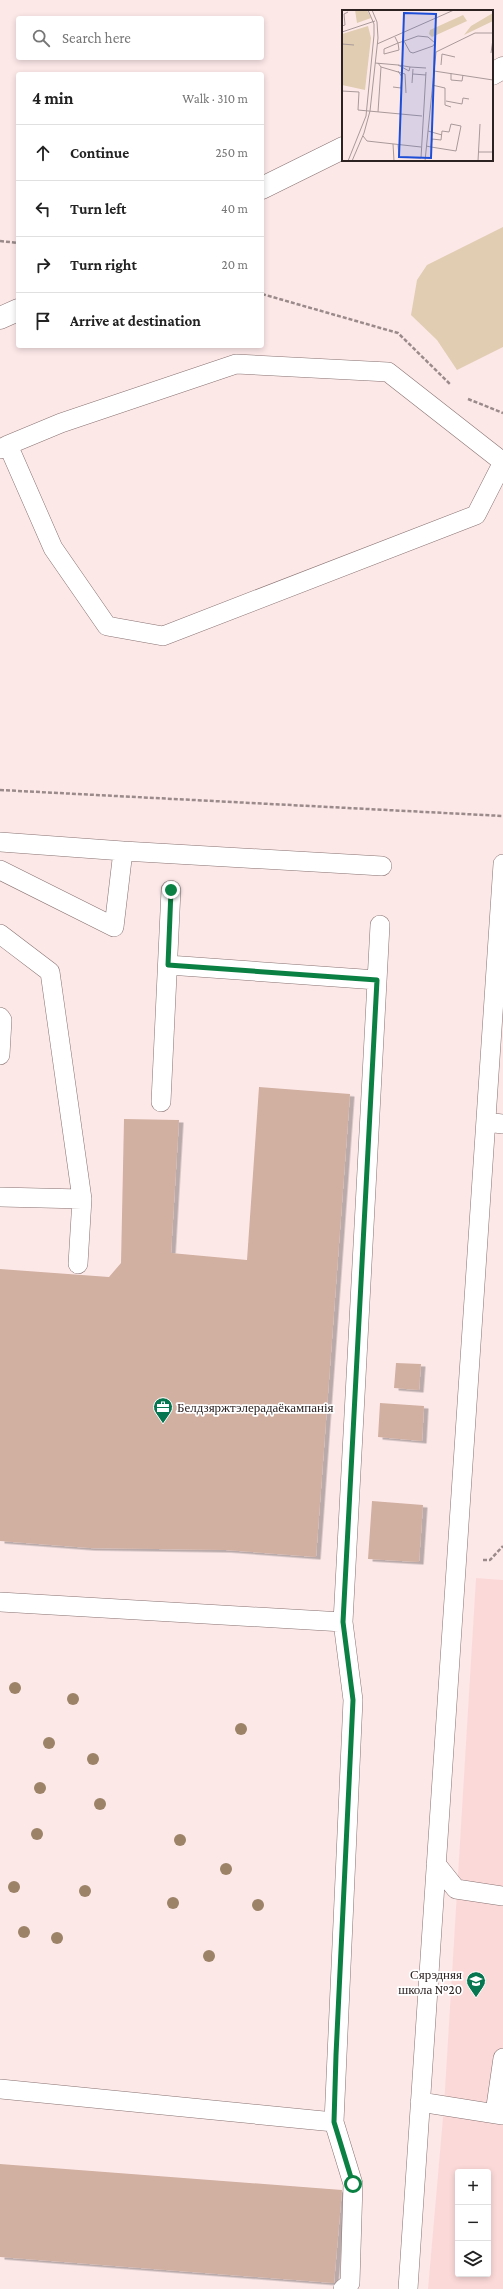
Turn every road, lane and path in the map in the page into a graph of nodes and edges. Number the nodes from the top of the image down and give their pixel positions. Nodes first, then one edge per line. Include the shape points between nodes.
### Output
1 (503, 68) edge
2 (493, 73) edge
3 (342, 148) edge
4 (264, 187) edge
5 (0, 241) edge
6 (16, 243) edge
7 (16, 311) edge
8 (0, 318) edge
9 (4, 447) edge
10 (0, 790) edge
11 (503, 816) edge
12 (0, 842) edge
13 (123, 851) junction
14 (503, 864) edge
15 (382, 866) dead end
16 (0, 870) edge
17 (171, 890) dead end
18 (502, 902) edge
19 (380, 925) dead end
20 (0, 934) edge
21 (168, 965) junction
22 (377, 980) junction
23 (0, 1017) edge
24 (0, 1055) edge
25 (161, 1102) dead end
26 (494, 1123) edge
27 (0, 1197) edge
28 (82, 1199) junction
29 (78, 1264) dead end
30 (0, 1602) edge
31 (343, 1622) junction
32 (436, 1864) junction
33 (503, 1896) edge
34 (503, 2058) edge
35 (0, 2089) edge
36 (420, 2102) junction
37 (499, 2114) edge
38 (334, 2122) junction
39 (343, 2289) edge
40 (408, 2289) edge

1 - 2 street
3 - 4 street
5 - 6 path
7 - 8 street
9 - 9 lane via 61,423 236,364 388,372 503,462 476,515 163,636 107,626 53,548
10 - 11 path
12 - 13 lane
13 - 15 lane
13 - 16 lane via 114,927
14 - 18 lane
17 - 21 lane
18 - 26 lane
19 - 22 lane
20 - 28 lane via 50,972
21 - 22 lane
21 - 25 lane
22 - 31 lane
23 - 24 lane
26 - 32 lane
27 - 28 lane
28 - 29 lane
30 - 31 lane
31 - 38 lane via 353,1700
32 - 33 lane via 456,1889
32 - 36 lane
34 - 37 lane
35 - 38 lane
36 - 37 lane
36 - 40 lane
38 - 39 lane via 353,2184 350,2283

